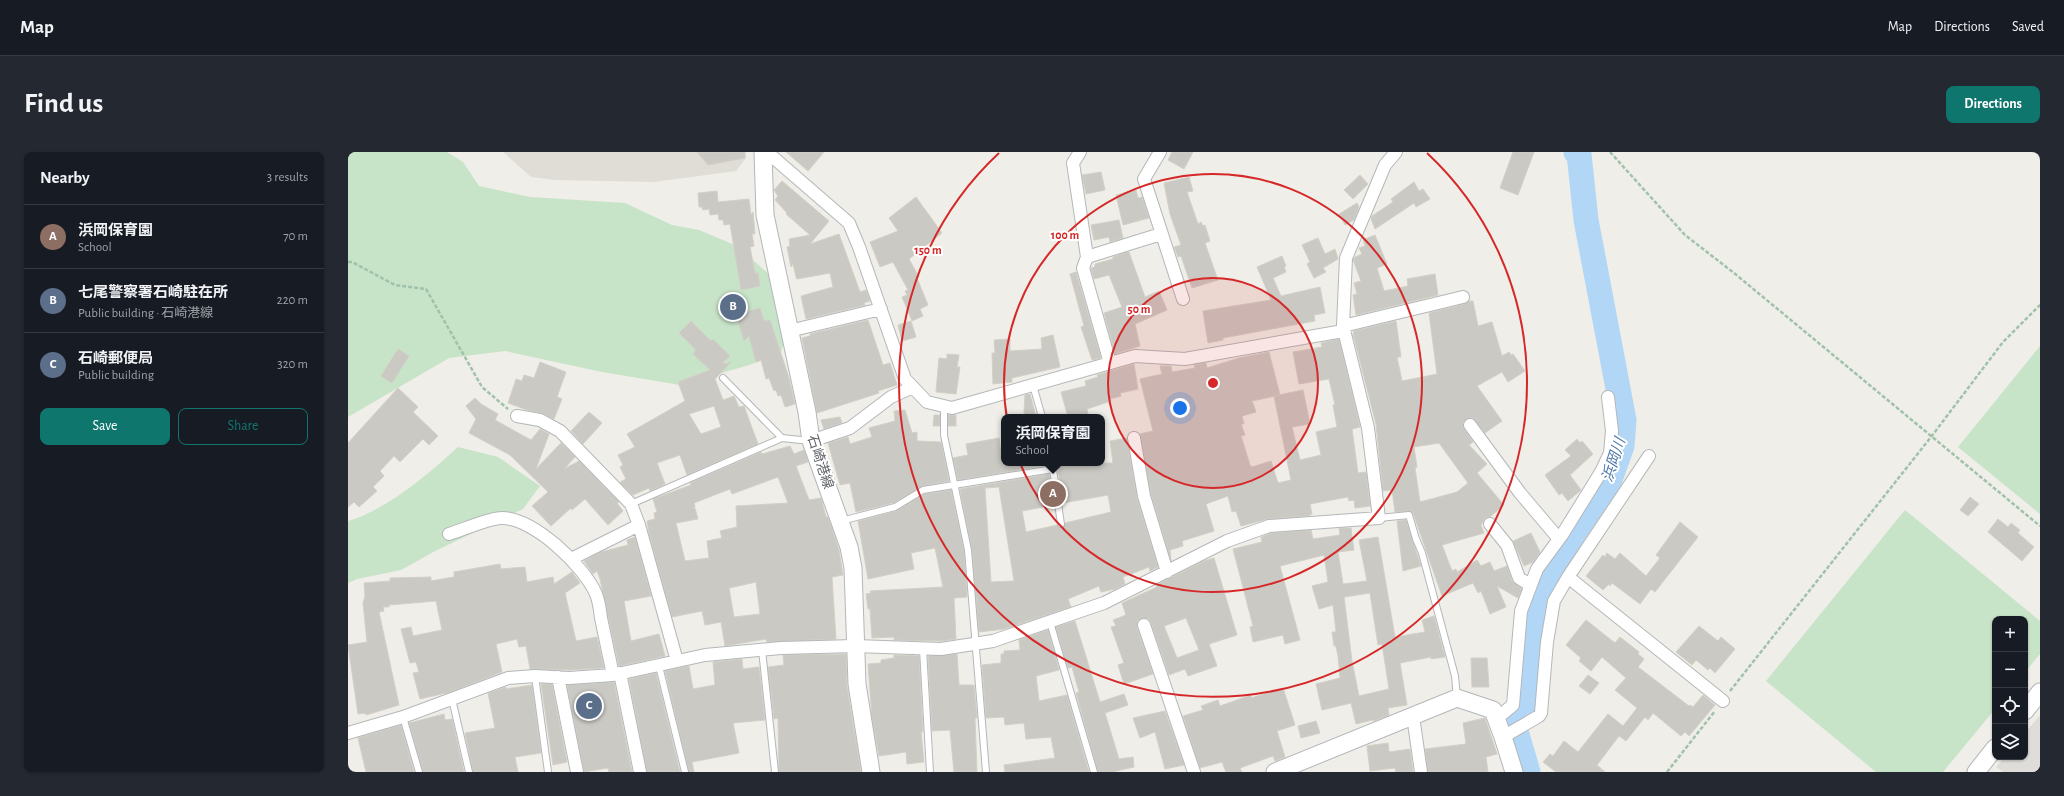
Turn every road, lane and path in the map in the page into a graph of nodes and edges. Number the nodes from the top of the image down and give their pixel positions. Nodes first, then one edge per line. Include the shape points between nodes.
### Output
1 (763, 152) edge
2 (767, 152) edge
3 (1080, 152) edge
4 (1160, 152) edge
5 (1396, 152) edge
6 (1610, 152) edge
7 (1161, 234) junction
8 (1087, 257) junction
9 (348, 262) edge
10 (1462, 297) dead end
11 (1182, 298) dead end
12 (2040, 306) edge
13 (881, 309) junction
14 (1343, 329) junction
15 (789, 331) junction
16 (1110, 363) junction
17 (723, 378) dead end
18 (1034, 385) junction
19 (913, 387) junction
20 (1608, 397) dead end
21 (944, 406) junction
22 (1041, 414) edge
23 (517, 416) joint
24 (1470, 425) dead end
25 (1931, 437) junction
26 (782, 438) junction
27 (1134, 438) dead end
28 (811, 442) junction
29 (1650, 456) dead end
30 (1053, 466) edge
31 (954, 485) junction
32 (631, 504) junction
33 (1379, 518) junction
34 (840, 522) junction
35 (1061, 524) dead end
36 (1490, 524) dead end
37 (639, 525) junction
38 (2040, 526) edge
39 (449, 534) dead end
40 (1559, 539) junction
41 (571, 559) junction
42 (1167, 572) junction
43 (1568, 577) junction
44 (1530, 585) junction
45 (1050, 622) junction
46 (1144, 625) dead end
47 (975, 644) junction
48 (855, 646) junction
49 (923, 649) junction
50 (762, 650) junction
51 (677, 661) junction
52 (659, 666) junction
53 (616, 674) junction
54 (535, 676) junction
55 (558, 677) junction
56 (2040, 692) edge
57 (1457, 698) junction
58 (452, 699) junction
59 (1723, 701) junction
60 (2028, 707) edge
61 (403, 716) junction
62 (1413, 716) junction
63 (1496, 719) junction
64 (348, 733) edge
65 (1503, 737) junction
66 (1992, 752) edge
67 (1305, 766) edge
68 (419, 772) edge
69 (469, 772) edge
70 (548, 772) edge
71 (577, 772) edge
72 (640, 772) edge
73 (685, 772) edge
74 (775, 772) edge
75 (871, 772) edge
76 (930, 772) edge
77 (986, 772) edge
78 (1094, 772) edge
79 (1194, 772) edge
80 (1275, 772) edge
81 (1421, 772) edge
82 (1514, 772) edge
83 (1667, 772) edge
84 (1976, 772) edge

1 - 15 main road, 石崎港線 via 764,216
2 - 13 street via 849,223
3 - 8 street via 1073,163
4 - 7 street via 1144,179
5 - 14 street via 1385,165 1346,258
6 - 25 path via 1685,235
7 - 8 street
7 - 11 street
8 - 16 street via 1083,268
9 - 23 path via 395,285 426,289 482,387
10 - 14 street
12 - 25 path via 2003,342
13 - 15 street
13 - 19 street via 905,379
14 - 16 street via 1185,359 1135,356
14 - 33 street via 1368,428
15 - 28 main road, 石崎港線
16 - 18 street
17 - 26 lane
18 - 21 street via 952,408
18 - 22 lane
19 - 21 street via 927,402
19 - 28 street via 891,397 850,428
20 - 40 street via 1612,431 1610,453
21 - 31 lane via 944,435
23 - 32 street via 540,420 560,432
24 - 40 street via 1520,493
25 - 38 path
25 - 59 path
26 - 28 lane
26 - 32 lane
27 - 42 street via 1144,496
28 - 34 main road, 石崎港線
29 - 43 street
30 - 31 lane
30 - 35 lane
31 - 34 lane via 923,490 895,507
31 - 47 lane via 968,550
32 - 37 street
33 - 42 street via 1270,526 1227,541
33 - 57 lane via 1409,516 1422,552 1455,676
34 - 48 main road, 石崎港線 via 853,568
36 - 44 street via 1507,545 1519,578
37 - 41 street
37 - 51 street
39 - 41 street via 500,518 513,518 531,527
40 - 44 street via 1537,569
41 - 53 street via 586,576 596,594
42 - 45 street via 1104,603
43 - 59 street
43 - 65 street via 1554,601 1550,616 1541,713
44 - 63 street via 1521,611 1513,705
45 - 47 street via 993,641
45 - 78 lane
46 - 79 street
47 - 49 street
47 - 77 lane
48 - 49 street
48 - 50 street
48 - 75 main road, 石崎港線
49 - 76 lane
50 - 51 street via 705,655
50 - 74 lane
51 - 52 street
52 - 53 street
52 - 73 lane
53 - 55 street
53 - 72 street
54 - 55 street
54 - 58 street via 508,678
54 - 70 lane
55 - 71 street
56 - 60 main road
57 - 62 main road
57 - 63 main road via 1492,710
58 - 61 street
58 - 69 lane
59 - 83 path
61 - 64 street
61 - 68 lane
62 - 67 main road
62 - 81 street
63 - 65 main road
65 - 82 main road
66 - 84 main road
67 - 80 main road

